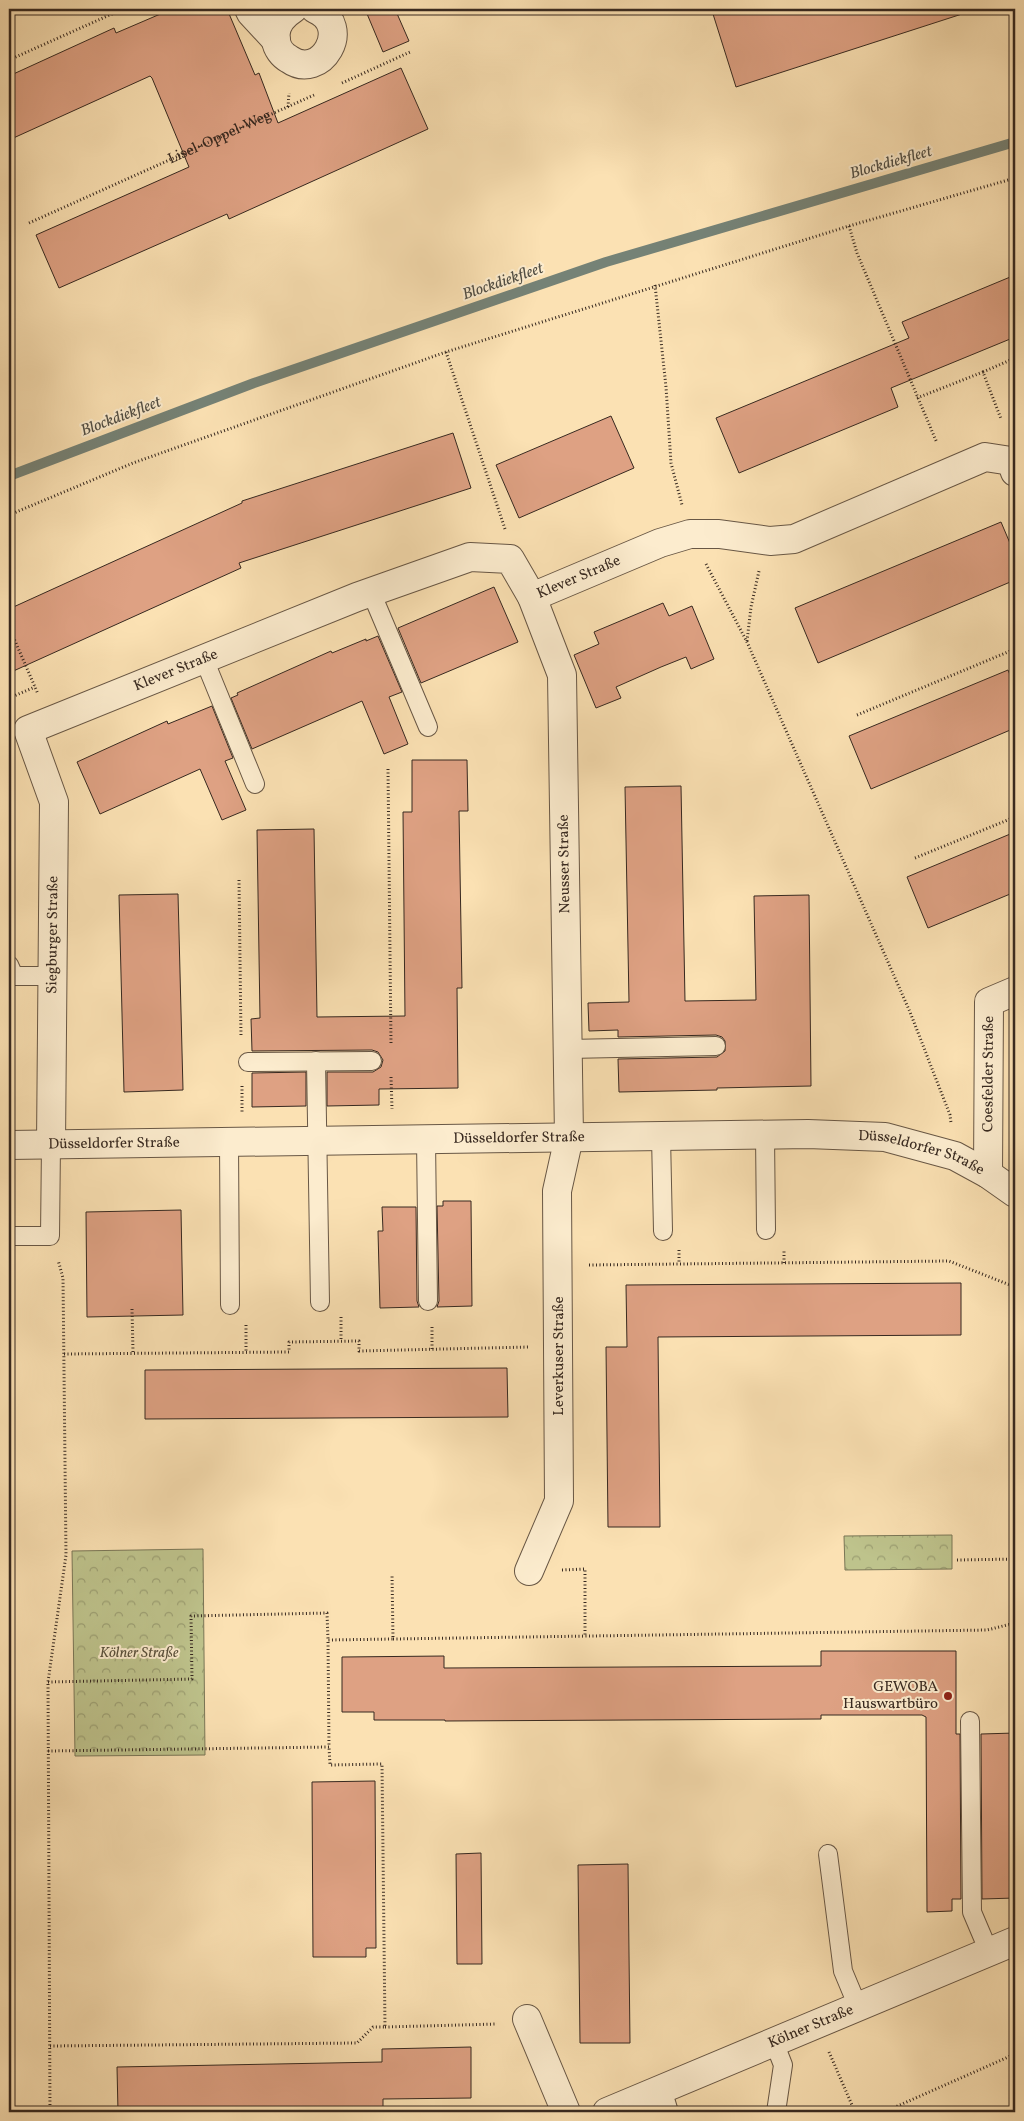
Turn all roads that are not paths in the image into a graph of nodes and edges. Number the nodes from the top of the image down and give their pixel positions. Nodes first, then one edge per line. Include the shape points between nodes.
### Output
1 (249, 9) edge
2 (293, 9) edge
3 (315, 9) edge
4 (276, 40) junction
5 (1013, 466) edge
6 (371, 592) junction
7 (532, 597) junction
8 (204, 659) junction
9 (40, 726) joint
10 (428, 728) dead end
11 (254, 784) dead end
12 (9, 964) edge
13 (53, 976) junction
14 (1015, 991) edge
15 (716, 1046) dead end
16 (568, 1049) junction
17 (316, 1061) junction
18 (372, 1061) dead end
19 (245, 1070) road end
20 (764, 1135) junction
21 (661, 1136) junction
22 (570, 1137) junction
23 (426, 1139) junction
24 (317, 1140) junction
25 (235, 1142) junction
26 (52, 1144) junction
27 (9, 1145) edge
28 (988, 1174) junction
29 (1015, 1194) edge
30 (766, 1230) dead end
31 (663, 1231) dead end
32 (9, 1236) edge
33 (428, 1301) dead end
34 (320, 1302) dead end
35 (230, 1305) dead end
36 (529, 1571) dead end
37 (970, 1720) dead end
38 (828, 1854) dead end
39 (1015, 1941) edge
40 (989, 1952) junction
41 (858, 2007) junction
42 (527, 2018) road end
43 (774, 2042) junction
44 (666, 2101) edge
45 (566, 2112) edge
46 (607, 2112) edge
47 (776, 2112) edge

1 - 4 street
2 - 4 street via 279,22
3 - 4 street via 328,18 333,36 331,46 320,60 311,64 292,61 279,49
5 - 7 street, Klever Straße via 985,457 794,539 770,541 719,534 690,534 660,543
6 - 7 street, Klever Straße via 470,557 510,559
6 - 8 street, Klever Straße
6 - 10 lane
7 - 16 street, Neusser Straße via 562,675
8 - 9 street, Klever Straße
8 - 11 lane
9 - 13 street, Siegburger Straße via 54,802
12 - 13 lane via 14,976
13 - 26 street, Siegburger Straße
14 - 28 street, Coesfelder Straße via 989,1002
15 - 16 lane
16 - 22 street, Neusser Straße
17 - 18 lane
17 - 19 lane
17 - 24 lane
20 - 21 street, Düsseldorfer Straße
20 - 28 street, Düsseldorfer Straße via 885,1137 955,1156
20 - 30 lane
21 - 22 street, Düsseldorfer Straße
21 - 31 lane
22 - 23 street, Düsseldorfer Straße
22 - 36 street, Leverkuser Straße via 557,1191 559,1501
23 - 24 street, Düsseldorfer Straße
23 - 33 lane
24 - 25 street, Düsseldorfer Straße
24 - 34 lane
25 - 26 street, Düsseldorfer Straße
25 - 35 lane
26 - 27 street, Düsseldorfer Straße
26 - 32 lane via 50,1236
28 - 29 street, Düsseldorfer Straße
37 - 40 lane via 972,1912
38 - 41 lane via 843,1971
39 - 40 street, Kölner Straße
40 - 41 street, Kölner Straße
41 - 43 street, Kölner Straße
42 - 45 street
43 - 44 street, Kölner Straße
43 - 47 lane via 783,2065
44 - 46 street, Kölner Straße

